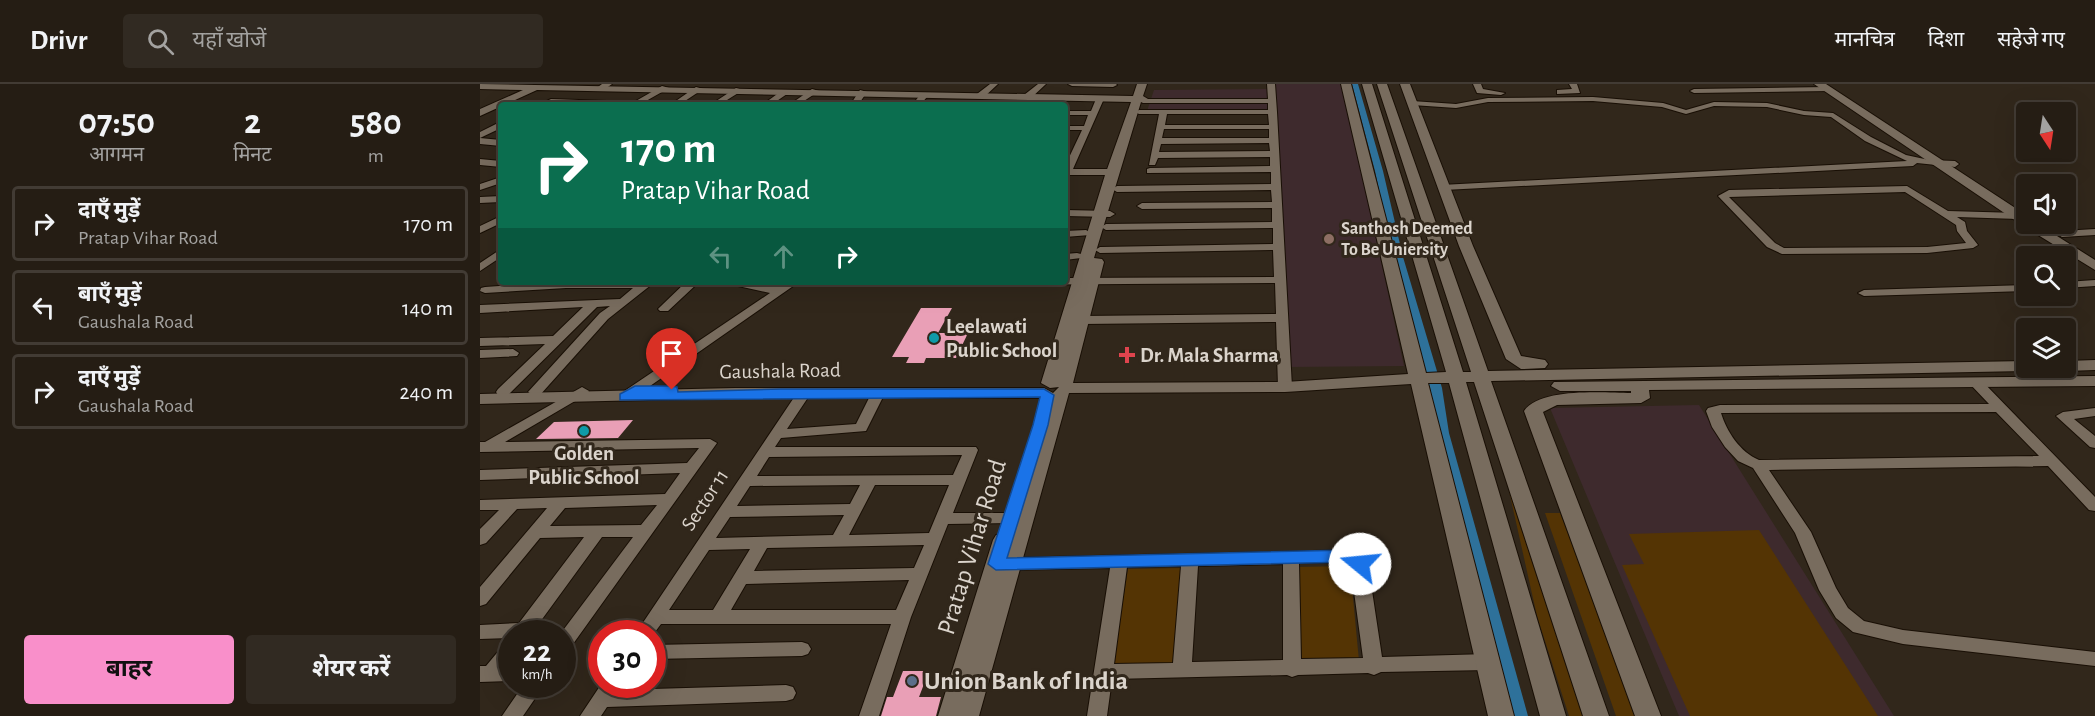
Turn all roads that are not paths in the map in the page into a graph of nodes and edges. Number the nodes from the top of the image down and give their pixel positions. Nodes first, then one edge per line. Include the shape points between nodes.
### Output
1 (929, 84) edge
2 (937, 84) edge
3 (994, 84) edge
4 (1042, 84) edge
5 (1072, 84) edge
6 (1142, 84) edge
7 (1148, 84) edge
8 (1271, 84) edge
9 (1346, 84) edge
10 (1367, 84) edge
11 (1382, 84) edge
12 (1405, 84) edge
13 (1477, 84) edge
14 (1574, 84) edge
15 (605, 85) edge
16 (1113, 85) edge
17 (480, 86) edge
18 (538, 86) edge
19 (1826, 86) edge
20 (578, 89) junction
21 (662, 89) junction
22 (736, 89) edge
23 (697, 90) junction
24 (1694, 91) dead end
25 (812, 93) junction
26 (783, 94) junction
27 (862, 94) junction
28 (980, 96) junction
29 (918, 97) edge
30 (1026, 97) junction
31 (1056, 98) junction
32 (1098, 101) junction
33 (504, 102) edge
34 (549, 102) edge
35 (638, 102) edge
36 (679, 102) edge
37 (718, 102) edge
38 (771, 102) edge
39 (798, 102) edge
40 (856, 102) edge
41 (1140, 103) junction
42 (1412, 103) junction
43 (498, 105) edge
44 (1273, 106) junction
45 (1164, 112) junction
46 (480, 113) edge
47 (1068, 113) edge
48 (1091, 113) junction
49 (498, 127) edge
50 (1161, 127) junction
51 (1274, 127) junction
52 (1068, 128) edge
53 (1084, 128) junction
54 (498, 132) edge
55 (482, 135) edge
56 (1274, 140) junction
57 (1157, 141) junction
58 (498, 142) edge
59 (1068, 143) edge
60 (1080, 143) junction
61 (1275, 154) junction
62 (1154, 155) junction
63 (1069, 158) edge
64 (480, 162) edge
65 (1924, 162) junction
66 (498, 164) edge
67 (1940, 164) junction
68 (1955, 164) junction
69 (1275, 169) junction
70 (1150, 171) junction
71 (1113, 172) junction
72 (1068, 174) edge
73 (498, 181) edge
74 (480, 187) edge
75 (1147, 187) junction
76 (1276, 187) junction
77 (1444, 187) junction
78 (1117, 189) junction
79 (498, 199) edge
80 (480, 200) edge
81 (1277, 205) junction
82 (1142, 206) junction
83 (2016, 211) edge
84 (1068, 213) edge
85 (2016, 213) edge
86 (1948, 214) junction
87 (1106, 218) junction
88 (2016, 218) edge
89 (2016, 220) edge
90 (498, 221) edge
91 (1960, 224) junction
92 (1278, 225) junction
93 (1220, 226) junction
94 (1137, 227) junction
95 (480, 230) edge
96 (2095, 232) edge
97 (1086, 233) dead end
98 (2076, 233) edge
99 (1068, 234) edge
100 (2048, 234) edge
101 (2062, 234) edge
102 (1279, 247) junction
103 (1217, 248) junction
104 (1100, 250) junction
105 (498, 254) edge
106 (2095, 255) edge
107 (2095, 266) edge
108 (480, 268) edge
109 (1281, 280) junction
110 (1068, 283) edge
111 (1085, 283) junction
112 (2095, 283) edge
113 (2076, 284) edge
114 (577, 285) edge
115 (644, 285) edge
116 (690, 285) edge
117 (748, 285) edge
118 (788, 285) edge
119 (542, 286) junction
120 (2016, 288) edge
121 (482, 291) edge
122 (779, 291) junction
123 (1864, 292) dead end
124 (625, 298) junction
125 (594, 303) junction
126 (493, 308) junction
127 (480, 309) edge
128 (664, 309) dead end
129 (1282, 318) junction
130 (480, 319) edge
131 (1082, 320) junction
132 (555, 340) junction
133 (480, 342) edge
134 (513, 353) dead end
135 (480, 354) edge
136 (2095, 365) edge
137 (2016, 366) edge
138 (2076, 366) edge
139 (1748, 377) junction
140 (1634, 379) junction
141 (1484, 381) junction
142 (2095, 381) edge
143 (1437, 382) junction
144 (1976, 383) junction
145 (1285, 387) junction
146 (1054, 389) junction
147 (480, 392) edge
148 (503, 392) junction
149 (535, 392) junction
150 (804, 393) junction
151 (878, 393) junction
152 (630, 394) junction
153 (575, 395) junction
154 (480, 399) edge
155 (2001, 408) junction
156 (2095, 412) edge
157 (777, 434) junction
158 (2095, 444) edge
159 (482, 448) edge
160 (765, 452) junction
161 (2053, 461) junction
162 (1758, 465) junction
163 (691, 468) junction
164 (480, 475) edge
165 (870, 480) junction
166 (960, 480) junction
167 (749, 481) dead end
168 (668, 499) junction
169 (561, 502) junction
170 (513, 504) junction
171 (480, 505) edge
172 (2095, 506) edge
173 (855, 509) junction
174 (725, 512) junction
175 (1011, 518) junction
176 (942, 519) junction
177 (645, 531) junction
178 (538, 532) junction
179 (597, 532) junction
180 (481, 536) edge
181 (933, 539) junction
182 (838, 541) junction
183 (762, 543) junction
184 (704, 544) junction
185 (1291, 558) junction
186 (1190, 561) junction
187 (1119, 562) junction
188 (1003, 564) junction
189 (920, 574) junction
190 (742, 578) junction
191 (480, 599) edge
192 (719, 616) junction
193 (656, 617) junction
194 (902, 617) junction
195 (532, 620) edge
196 (654, 620) edge
197 (576, 627) edge
198 (480, 632) edge
199 (498, 632) edge
200 (802, 649) dead end
201 (666, 652) edge
202 (2095, 658) edge
203 (498, 662) edge
204 (1488, 662) junction
205 (1374, 667) junction
206 (1292, 669) junction
207 (1182, 671) junction
208 (1103, 672) junction
209 (486, 674) edge
210 (666, 692) edge
211 (786, 693) dead end
212 (525, 698) edge
213 (602, 698) edge
214 (512, 716) edge
215 (590, 716) edge
216 (869, 716) edge
217 (951, 716) edge
218 (966, 716) edge
219 (1097, 716) edge
220 (1501, 716) edge
221 (1553, 716) edge
222 (1596, 716) edge
223 (1648, 716) edge

1 - 29 street
2 - 29 street
3 - 28 street
4 - 30 street
5 - 16 street
5 - 31 street
6 - 41 street, Pratap Vihar Road
7 - 41 street, Pratap Vihar Road
8 - 44 street
9 - 143 street
10 - 143 street
11 - 141 street
12 - 42 street
13 - 14 street via 1486,93 1577,91
15 - 18 street
15 - 21 street
17 - 18 street
18 - 20 street
18 - 33 street
19 - 24 street
19 - 67 street
19 - 68 street
20 - 21 street
20 - 34 street
21 - 23 street
21 - 35 street
22 - 23 street
22 - 25 street
22 - 26 street
22 - 37 street
23 - 36 street
25 - 26 street
25 - 27 street
25 - 39 street
26 - 38 street
27 - 29 street
27 - 40 street
28 - 29 street
28 - 30 street
29 - 32 street
30 - 31 street
31 - 41 street
32 - 41 street
32 - 48 street
41 - 44 street
41 - 45 street
41 - 71 street, Pratap Vihar Road
41 - 78 street, Pratap Vihar Road
42 - 65 street via 1447,106 1488,100 1604,100 1663,105 1686,112 1708,104 1767,105 1835,116 1884,148
42 - 77 street
43 - 46 street
44 - 45 street
44 - 51 street
45 - 50 street
47 - 48 street
48 - 53 street
49 - 55 street
50 - 51 street
50 - 57 street
51 - 56 street
52 - 53 street
53 - 60 street
54 - 55 street
55 - 58 street
56 - 57 street
56 - 61 street
57 - 62 street
59 - 60 street
60 - 63 street
61 - 62 street
61 - 69 street
62 - 70 street
64 - 66 street
65 - 67 street
65 - 77 street
67 - 68 street
67 - 85 street
68 - 83 street
69 - 70 street
69 - 76 street
70 - 75 street
71 - 72 street
71 - 87 street, Pratap Vihar Road
73 - 74 street
75 - 76 street
75 - 78 street
75 - 82 street
76 - 81 street
77 - 140 street via 1515,362 1607,363
78 - 87 street, Pratap Vihar Road
79 - 80 street
81 - 82 street
81 - 92 street
82 - 94 street
84 - 87 street
86 - 88 street
86 - 91 street
86 - 91 street via 1907,189 1723,196 1771,245 1786,252 1971,246 1973,243
87 - 94 street
87 - 104 street, Pratap Vihar Road
87 - 111 street, Pratap Vihar Road
89 - 91 street
90 - 95 street
92 - 93 street
92 - 102 street
93 - 94 street
93 - 103 street
96 - 98 street
97 - 99 street
100 - 107 street
101 - 106 street
102 - 103 street
102 - 109 street
103 - 104 street
104 - 111 street, Pratap Vihar Road
105 - 108 street
109 - 111 street
109 - 129 street
110 - 111 street
111 - 131 street, Pratap Vihar Road
111 - 146 street, Pratap Vihar Road
112 - 113 street
114 - 119 street
115 - 124 street
116 - 128 street
117 - 122 street
118 - 122 street
119 - 121 street
119 - 124 street via 534,296
120 - 123 street
122 - 152 street
124 - 125 street
124 - 149 street
125 - 126 street
125 - 132 street
126 - 127 street
126 - 130 street
129 - 131 street
129 - 145 street
131 - 146 street, Pratap Vihar Road
132 - 133 street
132 - 148 street
134 - 135 street
136 - 138 street
137 - 139 street
139 - 140 street
139 - 144 street
140 - 141 street
140 - 223 street via 1641,398 1557,400 1533,411
141 - 143 street
141 - 222 street
142 - 144 street
143 - 145 street via 1372,388 1352,384
143 - 204 street
143 - 221 street via 1528,633
144 - 155 street
145 - 146 street
146 - 151 street, Gaushala Road
146 - 152 street, Gaushala Road via 970,384
146 - 175 street, Pratap Vihar Road
146 - 188 street, Pratap Vihar Road
147 - 148 street, Gaushala Road
148 - 149 street, Gaushala Road
149 - 153 street, Gaushala Road
150 - 151 street, Gaushala Road
150 - 152 street, Gaushala Road
150 - 157 street, Sector 11
151 - 157 street via 861,428
152 - 153 street, Gaushala Road
153 - 154 street, Gaushala Road
153 - 159 street
155 - 161 street
155 - 162 street via 1715,409 1713,414 1739,455
156 - 158 street via 2063,416
157 - 160 street, Sector 11
159 - 163 street via 710,443
160 - 166 street via 970,449
160 - 174 street, Sector 11
161 - 162 street
161 - 172 street
162 - 202 street via 1797,522 1842,613 1859,627 1903,637
163 - 164 street
163 - 168 street
165 - 166 street
165 - 167 street
165 - 173 street
166 - 176 street
168 - 169 street
168 - 177 street
169 - 170 street
169 - 178 street
170 - 171 street
170 - 180 street
173 - 174 street
173 - 182 street
174 - 184 street, Sector 11
175 - 176 street
175 - 188 street, Pratap Vihar Road
176 - 181 street
177 - 179 street
177 - 197 street
178 - 179 street
178 - 191 street
179 - 195 street
181 - 182 street
181 - 189 street
182 - 183 street
183 - 184 street
183 - 190 street
184 - 193 street, Sector 11
185 - 186 street
185 - 205 street via 1358,558
185 - 206 street
186 - 187 street
186 - 207 street
187 - 188 street
187 - 208 street
188 - 217 street, Pratap Vihar Road
188 - 218 street, Pratap Vihar Road
189 - 190 street
189 - 194 street
190 - 192 street
192 - 193 street
192 - 194 street
193 - 196 street, Sector 11
194 - 216 street
198 - 199 street
200 - 201 street
203 - 209 street
204 - 205 street
204 - 220 street
205 - 206 street
206 - 207 street
207 - 208 street
208 - 219 street
210 - 211 street
212 - 214 street
213 - 215 street

